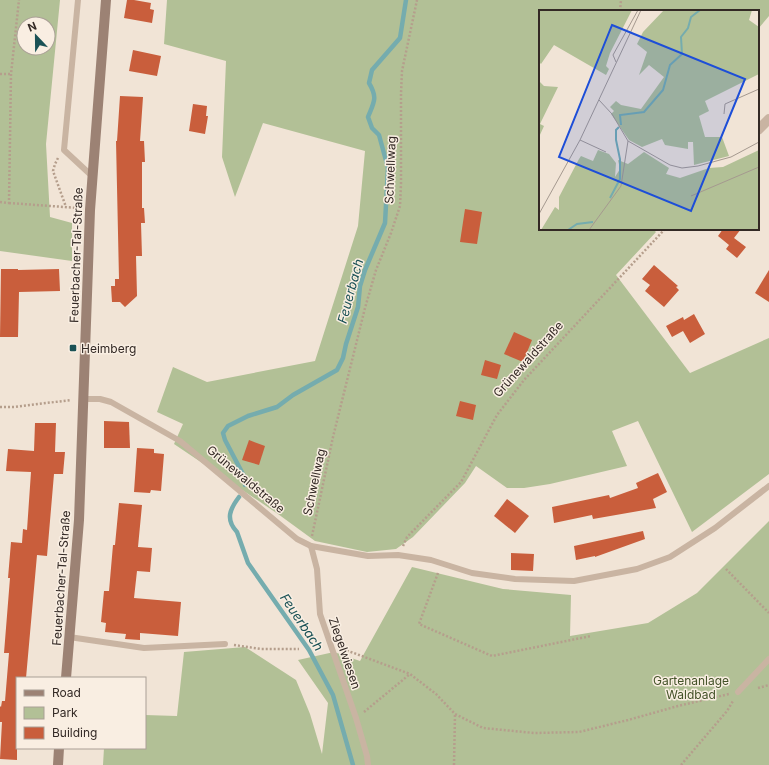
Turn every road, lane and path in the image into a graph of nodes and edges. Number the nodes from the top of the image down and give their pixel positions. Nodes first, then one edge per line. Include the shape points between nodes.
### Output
1 (19, 0) edge
2 (78, 0) edge
3 (106, 0) edge
4 (417, 0) edge
5 (621, 0) edge
6 (620, 10) edge
7 (0, 74) edge
8 (10, 74) junction
9 (769, 119) edge
10 (759, 129) edge
11 (64, 150) junction
12 (92, 176) junction
13 (0, 202) edge
14 (9, 203) junction
15 (66, 207) junction
16 (90, 210) junction
17 (664, 230) edge
18 (84, 399) junction
19 (0, 407) edge
20 (769, 486) edge
21 (311, 546) junction
22 (398, 555) junction
23 (442, 563) junction
24 (726, 569) dead end
25 (769, 613) edge
26 (592, 636) dead end
27 (69, 637) junction
28 (225, 644) joint
29 (331, 648) junction
30 (299, 650) dead end
31 (769, 659) edge
32 (410, 674) junction
33 (66, 677) edge
34 (738, 692) junction
35 (455, 714) junction
36 (356, 718) junction
37 (59, 749) edge
38 (58, 765) edge
39 (368, 765) edge
40 (454, 765) edge
41 (681, 765) edge

1 - 8 path
2 - 11 lane
3 - 12 main road, Feuerbacher-Tal-Straße
4 - 21 path, Schwellwag via 402,71 400,206 364,308 333,437
5 - 6 path
7 - 8 path
8 - 14 path
9 - 10 street
11 - 12 lane
11 - 15 path via 55,164 54,171
12 - 16 main road, Feuerbacher-Tal-Straße
13 - 14 path
14 - 15 path
15 - 16 path
16 - 18 main road, Feuerbacher-Tal-Straße
17 - 22 path, Grünewaldstraße via 524,380 497,415 461,482 407,537
18 - 19 path
18 - 21 lane, Grünewaldstraße via 111,402 180,441 297,539
18 - 27 main road, Feuerbacher-Tal-Straße via 79,520
20 - 23 lane, Grünewaldstraße via 715,528 670,557 637,569 574,581 515,579 472,573
21 - 22 lane, Grünewaldstraße via 368,556
21 - 29 lane, Ziegelwiesen via 317,569 320,614
22 - 23 lane, Grünewaldstraße
23 - 26 path via 420,624 492,656
24 - 25 path
27 - 28 lane via 144,648
27 - 33 main road, Feuerbacher-Tal-Straße
28 - 30 path via 261,649
29 - 32 path via 341,649
29 - 36 lane, Ziegelwiesen
31 - 34 lane
32 - 35 path via 436,694
32 - 36 path
34 - 35 path via 579,732 534,734 483,728
34 - 41 path via 727,711
35 - 40 path
36 - 39 lane, Ziegelwiesen
37 - 38 main road

